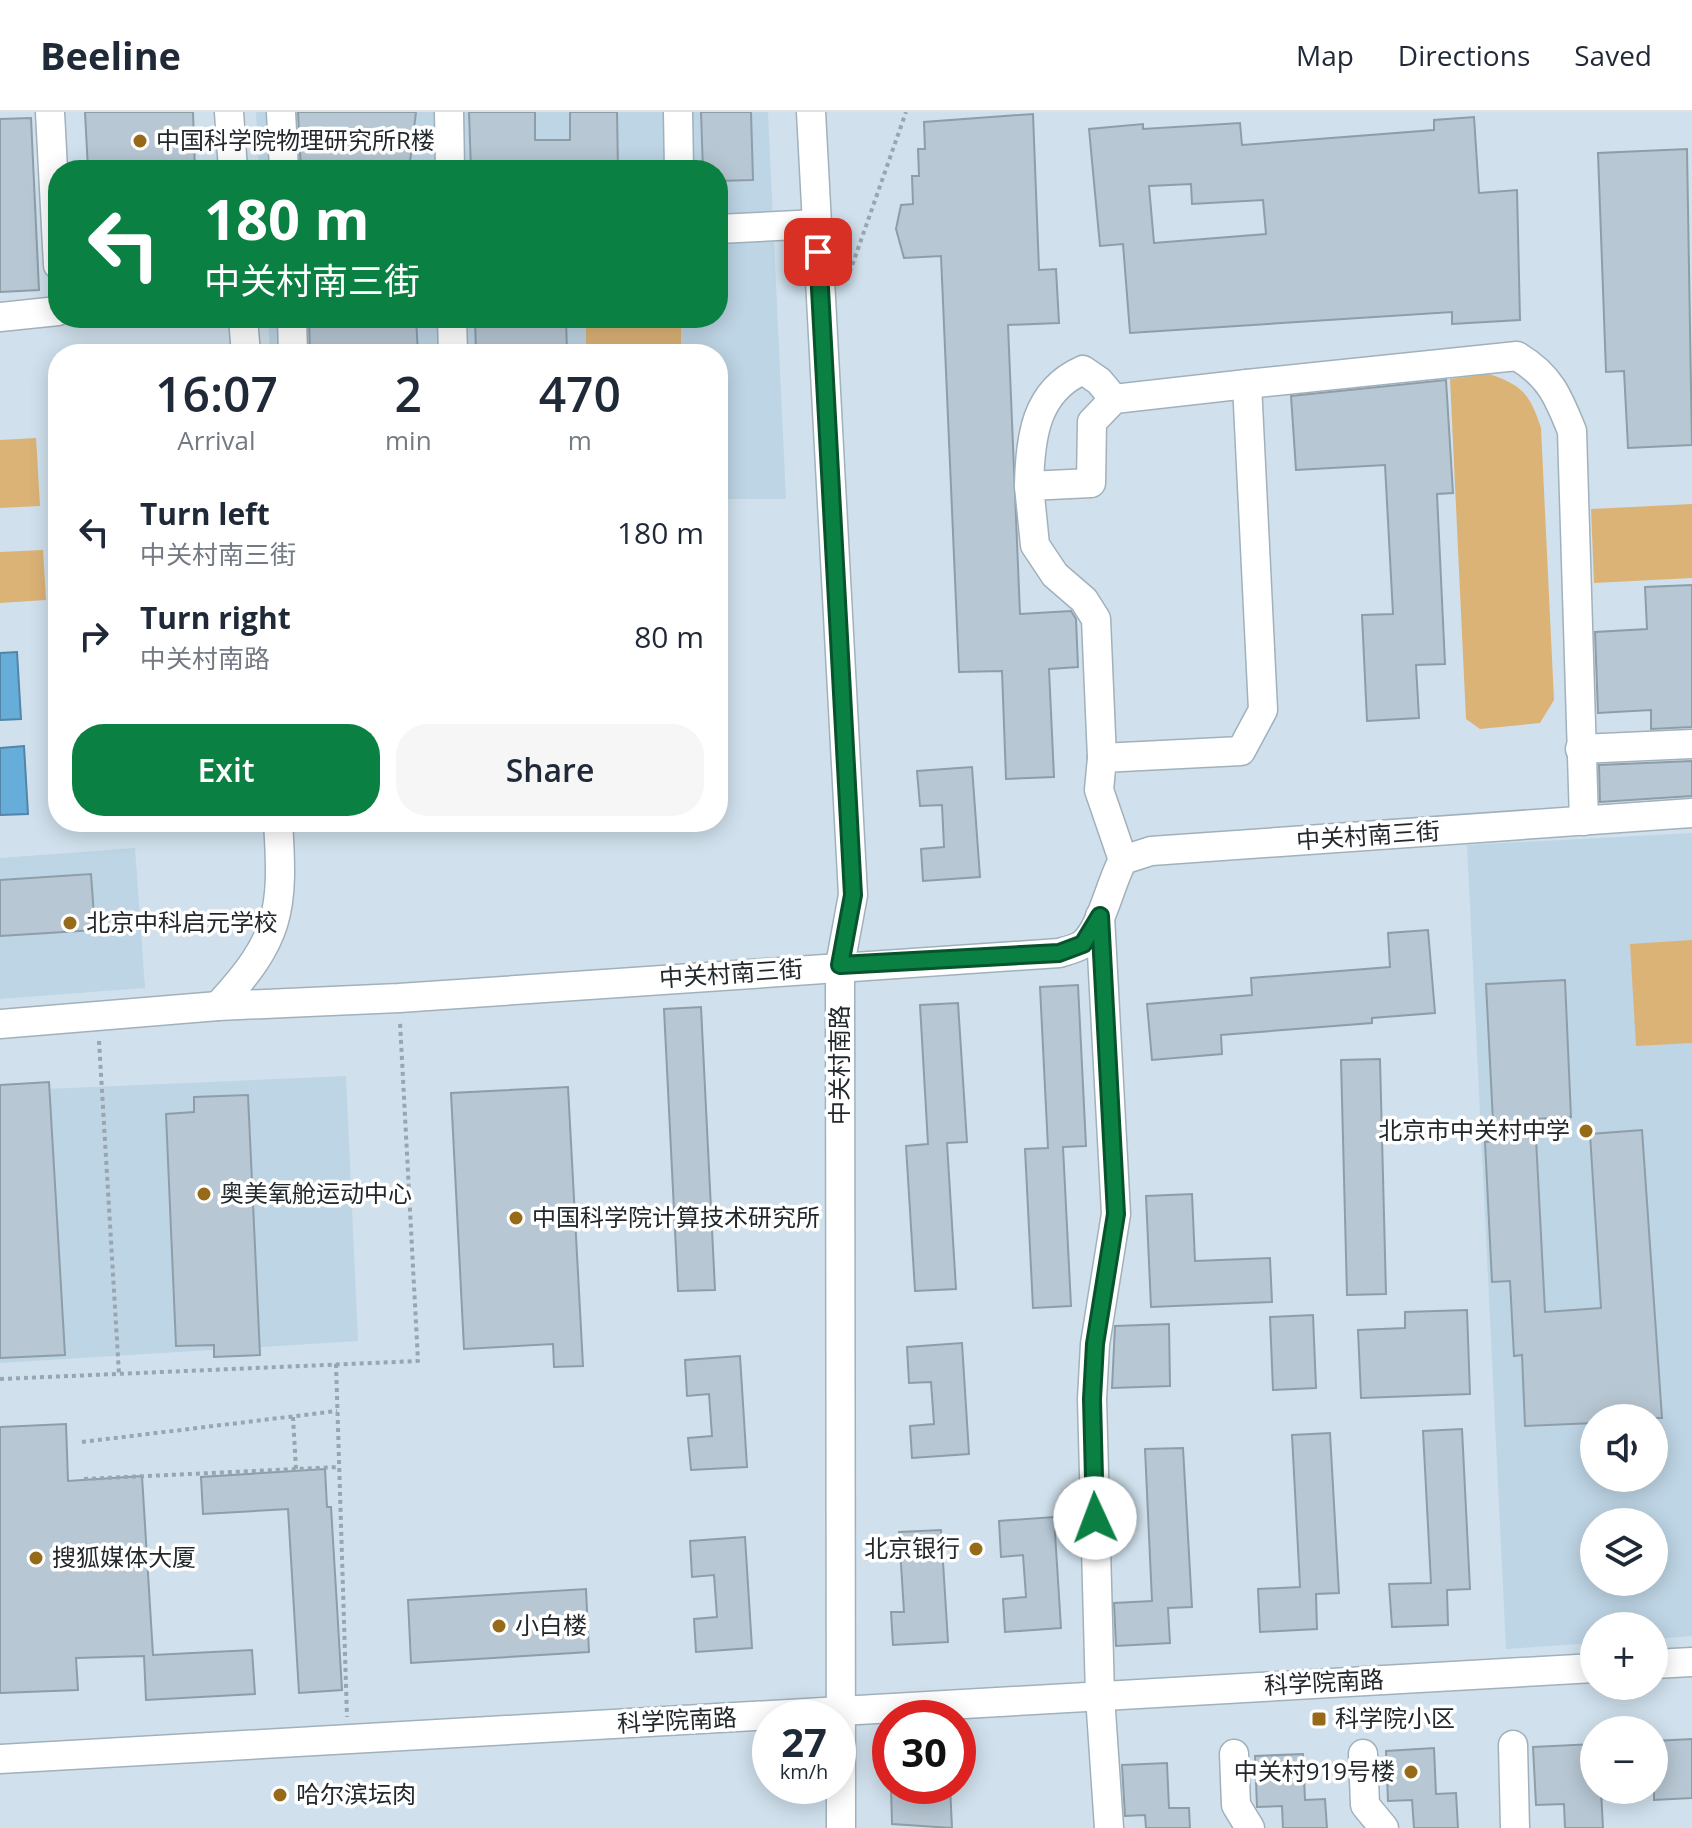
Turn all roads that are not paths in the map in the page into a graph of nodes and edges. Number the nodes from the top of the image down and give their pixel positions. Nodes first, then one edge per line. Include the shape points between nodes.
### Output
1 (50, 112) edge
2 (229, 112) edge
3 (281, 112) edge
4 (449, 112) edge
5 (678, 112) edge
6 (811, 112) edge
7 (53, 160) edge
8 (232, 160) edge
9 (283, 160) edge
10 (450, 160) edge
11 (679, 160) edge
12 (817, 224) junction
13 (728, 228) edge
14 (48, 312) edge
15 (0, 317) edge
16 (1247, 384) junction
17 (1114, 399) junction
18 (1029, 486) junction
19 (1692, 744) edge
20 (1580, 749) junction
21 (1102, 758) junction
22 (1692, 813) edge
23 (1584, 821) junction
24 (279, 832) edge
25 (1123, 860) junction
26 (1100, 916) junction
27 (840, 965) junction
28 (218, 1006) junction
29 (0, 1024) edge
30 (1692, 1662) edge
31 (1668, 1663) edge
32 (1580, 1669) edge
33 (1100, 1696) junction
34 (840, 1700) edge
35 (856, 1710) edge
36 (752, 1716) edge
37 (1513, 1745) dead end
38 (1234, 1754) dead end
39 (1363, 1754) dead end
40 (0, 1759) edge
41 (841, 1804) edge
42 (841, 1828) edge
43 (1109, 1828) edge
44 (1250, 1828) edge
45 (1384, 1828) edge
46 (1515, 1828) edge

1 - 7 street
2 - 8 street
3 - 9 street
4 - 10 street
5 - 11 street
6 - 12 street, 中关村南路
12 - 13 street
12 - 27 street, 中关村南路 via 853,895
14 - 15 street
16 - 17 street
16 - 20 street via 1517,356 1540,370 1572,431
16 - 21 street via 1263,710 1241,751
17 - 18 street via 1092,422 1091,483
17 - 18 street via 1083,370 1063,379 1042,405 1030,441
18 - 21 street via 1035,545 1096,619
19 - 20 street
20 - 23 street
21 - 25 street via 1099,790
22 - 23 street, 中关村南三街
23 - 25 street, 中关村南三街 via 1151,851
24 - 28 street via 281,872 274,929 254,968
25 - 26 street, 中关村南三街
26 - 27 street, 中关村南三街 via 1083,944 1059,953
26 - 33 street via 1116,1214 1095,1344 1092,1399
27 - 28 street, 中关村南三街
27 - 34 street, 中关村南路
28 - 29 street, 中关村南三街
30 - 31 street
32 - 33 street, 科学院南路
33 - 35 street, 科学院南路
33 - 43 street
36 - 40 street, 科学院南路
37 - 46 street
38 - 44 street via 1236,1805
39 - 45 street via 1365,1805
41 - 42 street, 中关村南路

